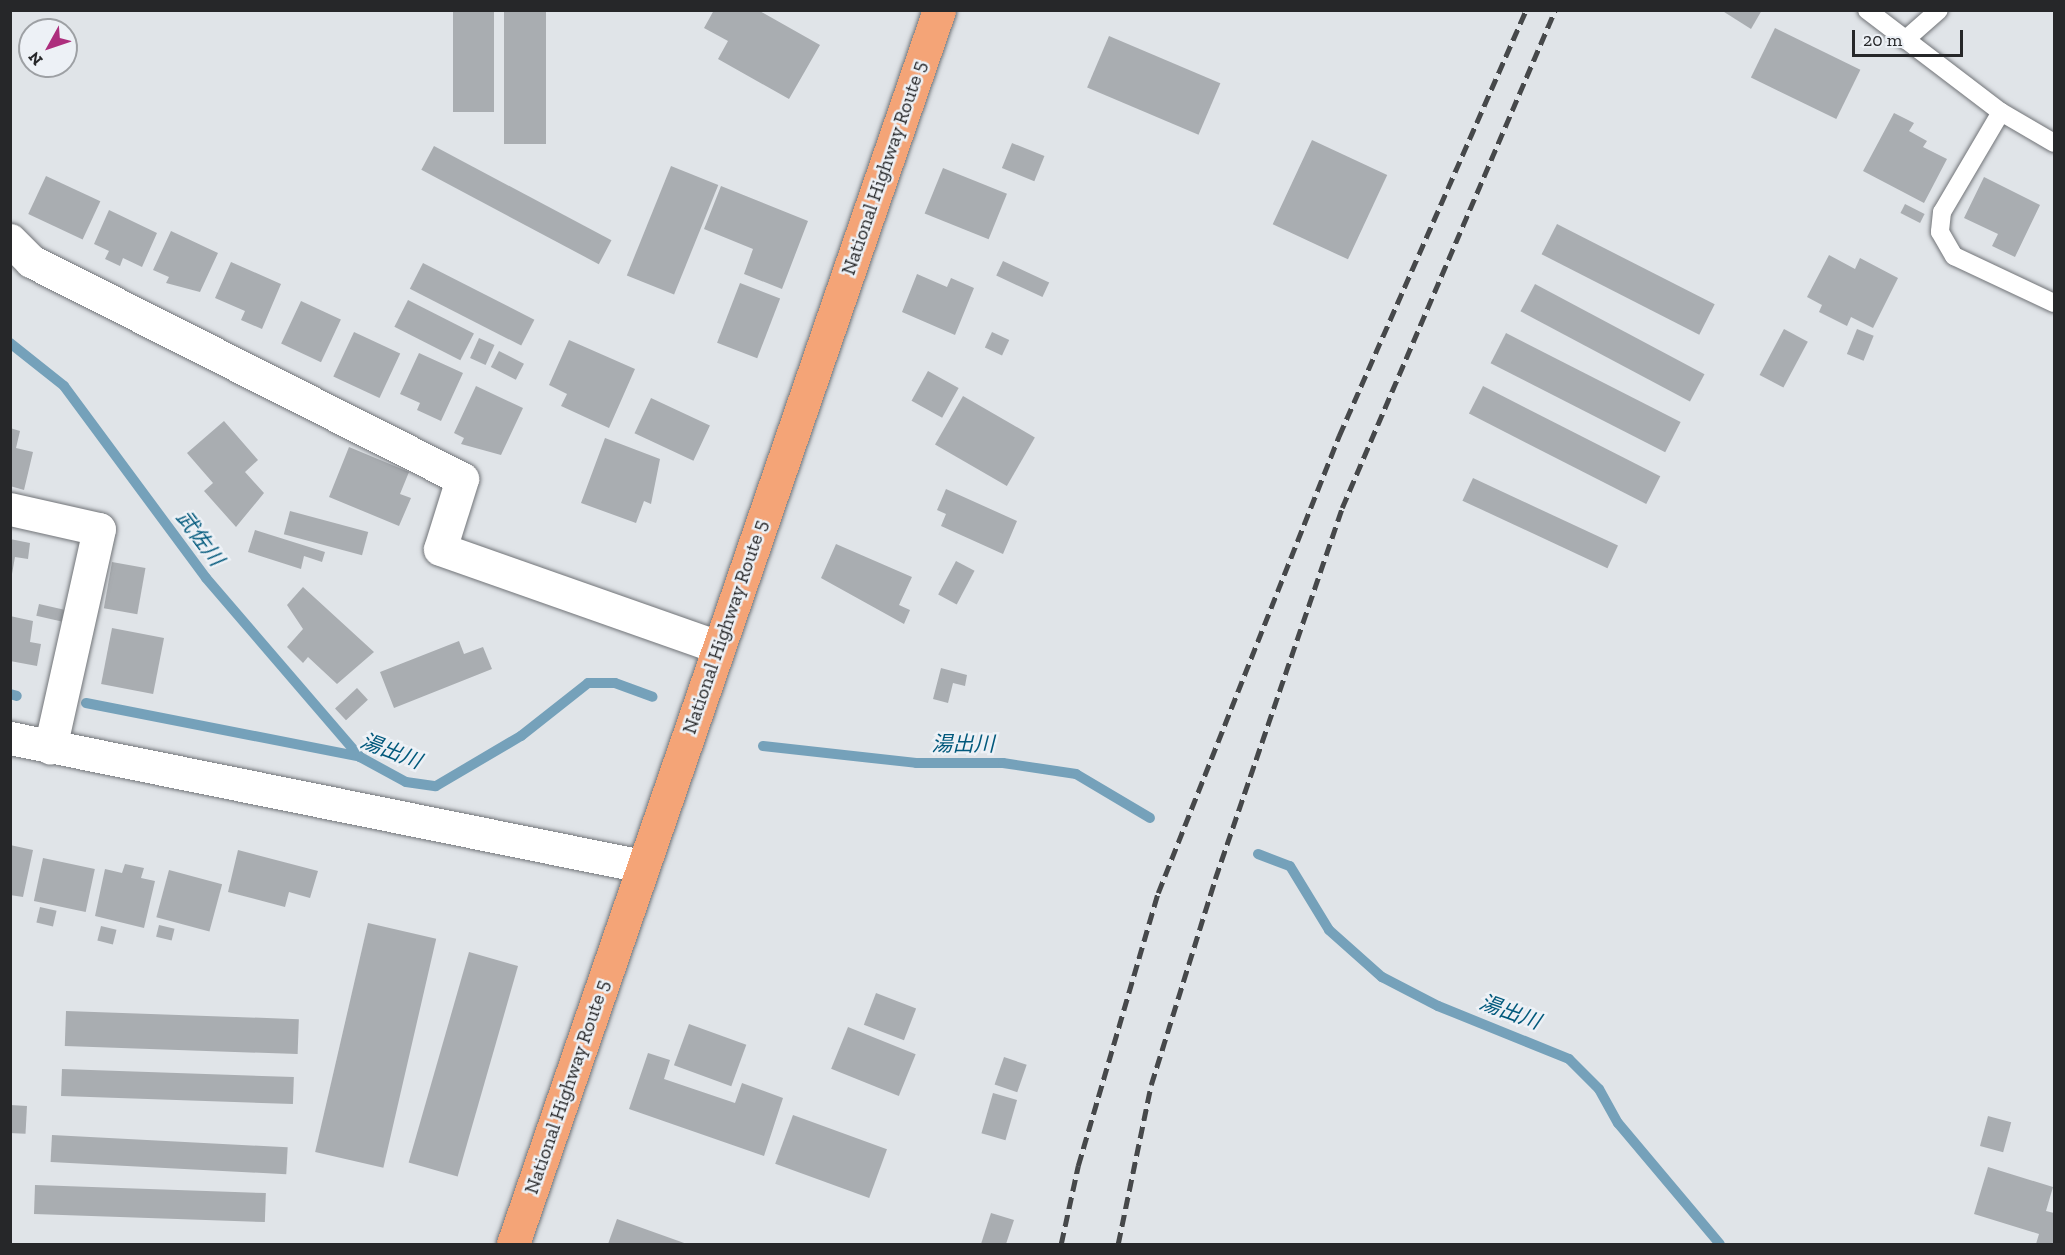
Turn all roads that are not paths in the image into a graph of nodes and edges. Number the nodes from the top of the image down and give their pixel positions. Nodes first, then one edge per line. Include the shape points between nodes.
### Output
1 (939, 10) edge
2 (1867, 10) edge
3 (1939, 10) edge
4 (1905, 40) junction
5 (2001, 112) junction
6 (2055, 143) edge
7 (10, 240) edge
8 (2055, 303) edge
9 (10, 509) edge
10 (718, 647) junction
11 (10, 738) edge
12 (50, 748) junction
13 (642, 866) junction
14 (513, 1245) edge

1 - 10 highway, National Highway Route 5
2 - 4 lane
3 - 4 lane
4 - 5 lane
5 - 6 lane
5 - 8 lane via 1942,212 1940,232 1954,256
7 - 10 street via 31,261 462,479 440,549
9 - 12 street via 99,529
10 - 13 highway, National Highway Route 5
11 - 12 street
12 - 13 street
13 - 14 highway, National Highway Route 5

